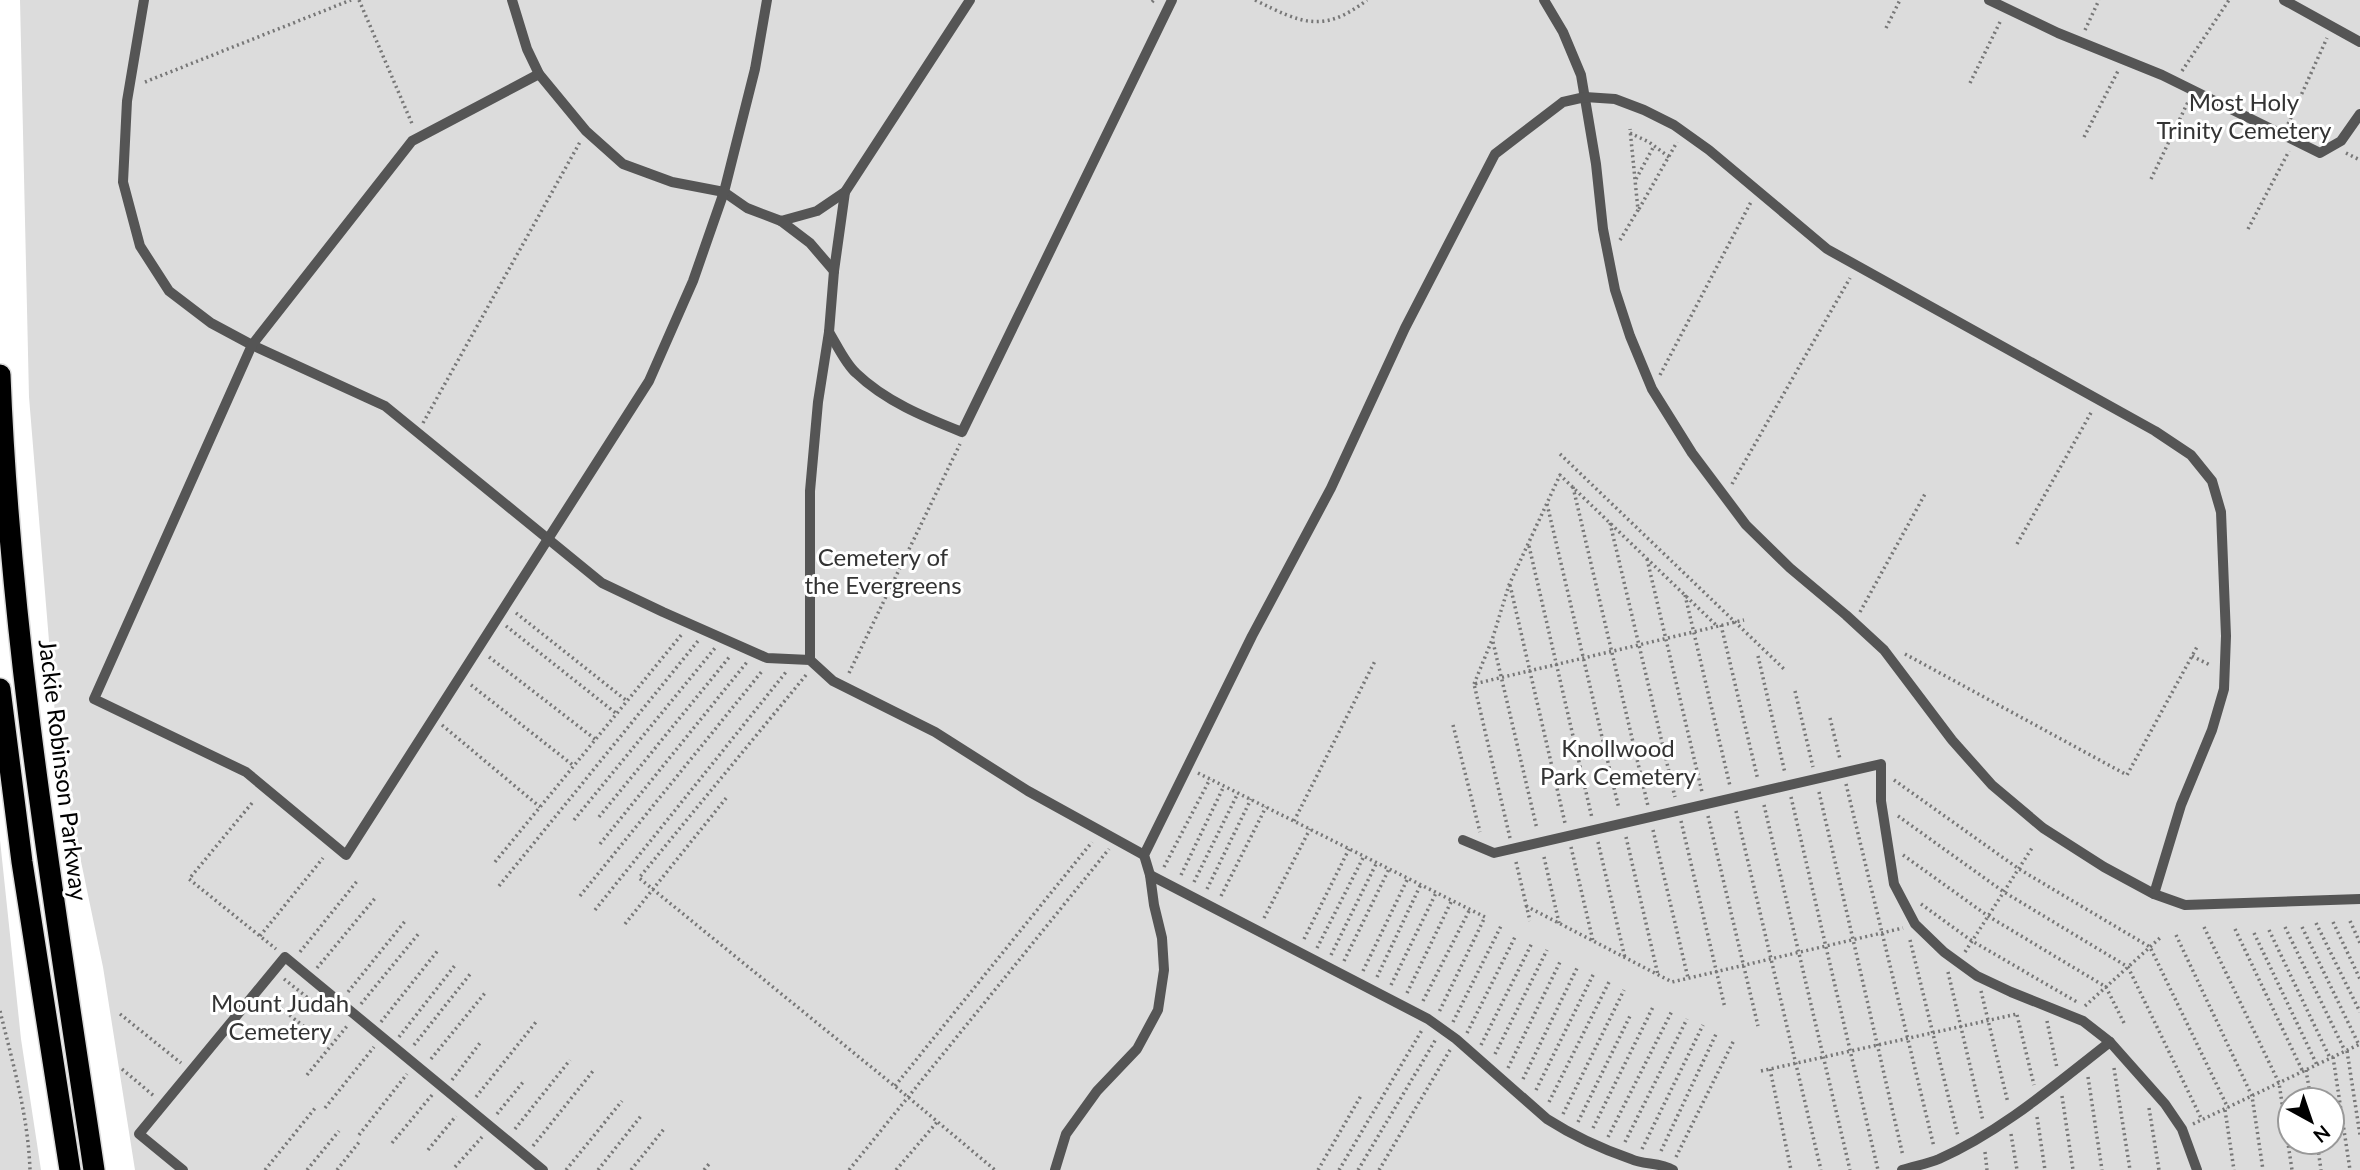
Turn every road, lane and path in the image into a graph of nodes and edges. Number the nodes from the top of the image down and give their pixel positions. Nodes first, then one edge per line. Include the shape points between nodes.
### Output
1 (144, 0) edge
2 (351, 0) edge
3 (359, 0) edge
4 (512, 0) edge
5 (767, 0) edge
6 (970, 0) edge
7 (1171, 0) edge
8 (1255, 0) edge
9 (1367, 0) edge
10 (1544, 0) edge
11 (1900, 0) edge
12 (1989, 0) edge
13 (2099, 0) edge
14 (2229, 0) edge
15 (2284, 0) edge
16 (2007, 9) junction
17 (2332, 27) junction
18 (1886, 28) dead end
19 (2080, 42) junction
20 (2360, 42) edge
21 (2124, 60) junction
22 (539, 74) junction
23 (2175, 82) junction
24 (1970, 83) dead end
25 (129, 89) junction
26 (2194, 91) junction
27 (1585, 97) junction
28 (2360, 114) edge
29 (586, 131) junction
30 (1683, 131) junction
31 (2283, 135) junction
32 (2084, 137) dead end
33 (418, 138) junction
34 (2295, 140) junction
35 (1654, 146) junction
36 (1669, 157) junction
37 (2151, 179) dead end
38 (1635, 181) junction
39 (1757, 191) junction
40 (724, 192) junction
41 (845, 192) junction
42 (1638, 210) junction
43 (781, 221) junction
44 (2248, 229) dead end
45 (1615, 239) dead end
46 (1857, 265) junction
47 (834, 271) junction
48 (829, 331) junction
49 (252, 345) junction
50 (1655, 372) dead end
51 (0, 375) edge
52 (2098, 400) junction
53 (418, 432) junction
54 (962, 432) junction
55 (1560, 454) dead end
56 (1724, 482) dead end
57 (1573, 487) junction
58 (1925, 494) dead end
59 (1547, 503) junction
60 (1610, 523) junction
61 (548, 537) junction
62 (1528, 544) junction
63 (2017, 544) dead end
64 (1509, 584) junction
65 (1685, 595) junction
66 (505, 604) junction
67 (496, 619) junction
68 (1744, 620) dead end
69 (1868, 620) dead end
70 (1735, 622) junction
71 (690, 624) junction
72 (1719, 626) junction
73 (706, 631) junction
74 (1693, 632) junction
75 (723, 638) junction
76 (1492, 640) junction
77 (738, 645) junction
78 (1639, 645) junction
79 (2198, 645) dead end
80 (478, 648) junction
81 (755, 652) junction
82 (1611, 652) junction
83 (1758, 656) dead end
84 (2192, 656) junction
85 (1902, 657) dead end
86 (773, 658) junction
87 (1584, 658) junction
88 (796, 659) junction
89 (1376, 659) dead end
90 (812, 662) junction
91 (1556, 665) junction
92 (1784, 669) dead end
93 (1530, 671) junction
94 (2224, 673) junction
95 (460, 677) junction
96 (1501, 678) junction
97 (1474, 684) junction
98 (843, 686) junction
99 (0, 689) edge
100 (1795, 691) dead end
101 (627, 701) junction
102 (617, 714) junction
103 (433, 718) junction
104 (1830, 718) dead end
105 (1453, 725) dead end
106 (595, 739) junction
107 (574, 766) junction
108 (1187, 767) junction
109 (1881, 771) junction
110 (1843, 772) junction
111 (1210, 779) junction
112 (1816, 779) junction
113 (1788, 785) junction
114 (1224, 786) junction
115 (1760, 792) junction
116 (1238, 793) junction
117 (727, 797) dead end
118 (1733, 798) junction
119 (1251, 799) junction
120 (252, 803) dead end
121 (1881, 804) junction
122 (540, 807) junction
123 (1266, 807) junction
124 (1678, 811) junction
125 (599, 817) dead end
126 (1650, 817) junction
127 (574, 820) dead end
128 (1294, 821) junction
129 (1623, 823) junction
130 (1310, 829) junction
131 (1595, 830) junction
132 (1101, 831) junction
133 (1569, 836) junction
134 (1116, 839) junction
135 (1463, 840) dead end
136 (1540, 843) junction
137 (600, 844) dead end
138 (1888, 844) junction
139 (2032, 848) dead end
140 (1349, 849) junction
141 (1513, 849) junction
142 (1485, 850) junction
143 (1144, 855) junction
144 (1364, 856) junction
145 (323, 858) dead end
146 (495, 862) dead end
147 (1377, 862) junction
148 (1389, 869) junction
149 (2019, 869) junction
150 (1163, 871) dead end
151 (1150, 875) junction
152 (1408, 878) junction
153 (358, 880) dead end
154 (1178, 880) dead end
155 (1420, 884) junction
156 (1894, 884) junction
157 (499, 886) dead end
158 (1192, 887) dead end
159 (653, 889) junction
160 (1436, 892) junction
161 (2004, 892) junction
162 (1205, 894) dead end
163 (2154, 894) junction
164 (580, 896) dead end
165 (376, 897) dead end
166 (2360, 899) edge
167 (1452, 900) junction
168 (1218, 901) dead end
169 (1526, 906) junction
170 (1470, 909) junction
171 (595, 910) dead end
172 (1988, 916) junction
173 (406, 920) dead end
174 (1530, 921) dead end
175 (2350, 921) dead end
176 (2333, 922) dead end
177 (1261, 923) dead end
178 (1559, 923) junction
179 (2316, 923) dead end
180 (625, 924) dead end
181 (1500, 926) dead end
182 (1911, 926) junction
183 (2204, 927) dead end
184 (2285, 927) dead end
185 (2302, 927) dead end
186 (2235, 929) dead end
187 (2269, 930) dead end
188 (420, 932) dead end
189 (1882, 933) junction
190 (2254, 933) dead end
191 (1516, 935) dead end
192 (2176, 935) dead end
193 (260, 936) junction
194 (2161, 937) dead end
195 (1853, 940) junction
196 (1593, 941) junction
197 (1972, 941) junction
198 (1532, 943) dead end
199 (2360, 943) edge
200 (1302, 944) dead end
201 (1826, 946) junction
202 (2150, 947) junction
203 (439, 950) dead end
204 (1547, 950) dead end
205 (1315, 951) dead end
206 (1944, 952) junction
207 (1798, 953) junction
208 (1625, 958) junction
209 (1771, 959) junction
210 (288, 960) junction
211 (1561, 960) dead end
212 (1958, 963) junction
213 (456, 964) dead end
214 (1578, 966) dead end
215 (1325, 967) junction
216 (2128, 967) junction
217 (274, 971) junction
218 (1594, 972) dead end
219 (1716, 972) junction
220 (471, 973) dead end
221 (1338, 973) junction
222 (1658, 975) junction
223 (1977, 976) junction
224 (309, 977) junction
225 (1688, 978) junction
226 (2360, 979) edge
227 (1357, 982) junction
228 (1609, 982) dead end
229 (2106, 987) junction
230 (258, 990) junction
231 (1371, 990) junction
232 (1624, 990) dead end
233 (2011, 992) junction
234 (485, 993) dead end
235 (1385, 997) junction
236 (340, 1002) junction
237 (1400, 1005) junction
238 (1421, 1005) dead end
239 (1654, 1005) dead end
240 (2044, 1005) junction
241 (2085, 1006) junction
242 (1725, 1008) dead end
243 (322, 1009) dead end
244 (0, 1011) edge
245 (1672, 1011) dead end
246 (2360, 1012) edge
247 (120, 1014) dead end
248 (1631, 1014) dead end
249 (2017, 1014) junction
250 (355, 1015) junction
251 (2074, 1016) junction
252 (1433, 1017) junction
253 (1687, 1019) dead end
254 (1988, 1020) junction
255 (536, 1022) dead end
256 (1703, 1025) dead end
257 (2126, 1025) dead end
258 (1447, 1026) junction
259 (1960, 1026) junction
260 (1717, 1032) dead end
261 (312, 1033) dead end
262 (1933, 1033) junction
263 (378, 1034) junction
264 (1461, 1037) junction
265 (1908, 1039) junction
266 (1734, 1040) dead end
267 (2110, 1042) junction
268 (480, 1043) dead end
269 (1878, 1045) junction
270 (2360, 1045) edge
271 (392, 1046) junction
272 (1480, 1046) dead end
273 (2346, 1051) junction
274 (1851, 1052) junction
275 (405, 1056) junction
276 (1823, 1057) junction
277 (1493, 1058) dead end
278 (2332, 1058) junction
279 (570, 1060) dead end
280 (2085, 1061) junction
281 (1796, 1064) junction
282 (2317, 1065) junction
283 (419, 1067) junction
284 (122, 1069) dead end
285 (1770, 1069) junction
286 (191, 1071) junction
287 (593, 1071) dead end
288 (1507, 1071) dead end
289 (2305, 1071) junction
290 (1761, 1072) dead end
291 (307, 1075) dead end
292 (524, 1081) dead end
293 (2060, 1081) junction
294 (2145, 1082) junction
295 (2279, 1083) junction
296 (1520, 1084) dead end
297 (895, 1086) junction
298 (2308, 1086) edge
299 (442, 1087) junction
300 (1362, 1094) dead end
301 (1533, 1095) dead end
302 (2252, 1096) junction
303 (908, 1097) junction
304 (2036, 1099) junction
305 (622, 1101) dead end
306 (163, 1104) junction
307 (316, 1107) dead end
308 (466, 1107) junction
309 (325, 1108) dead end
310 (1546, 1108) dead end
311 (2226, 1109) junction
312 (641, 1116) dead end
313 (2010, 1117) junction
314 (1561, 1118) dead end
315 (2202, 1120) junction
316 (937, 1121) junction
317 (489, 1126) junction
318 (1576, 1126) dead end
319 (664, 1129) dead end
320 (2182, 1129) junction
321 (339, 1131) dead end
322 (1590, 1133) dead end
323 (1986, 1133) junction
324 (359, 1135) dead end
325 (2360, 1135) edge
326 (1608, 1139) dead end
327 (507, 1140) junction
328 (360, 1141) dead end
329 (392, 1143) dead end
330 (1625, 1144) dead end
331 (1961, 1148) junction
332 (428, 1150) dead end
333 (526, 1156) junction
334 (1937, 1160) junction
335 (68, 1163) edge
336 (709, 1164) dead end
337 (1655, 1164) junction
338 (1631, 1165) edge
339 (455, 1167) dead end
340 (1672, 1169) edge
341 (1904, 1169) edge
342 (30, 1170) edge
343 (94, 1170) edge
344 (183, 1170) edge
345 (265, 1170) edge
346 (307, 1170) edge
347 (337, 1170) edge
348 (543, 1170) edge
349 (566, 1170) edge
350 (598, 1170) edge
351 (631, 1170) edge
352 (704, 1170) edge
353 (849, 1170) edge
354 (896, 1170) edge
355 (995, 1170) edge
356 (1055, 1170) edge
357 (1318, 1170) edge
358 (1339, 1170) edge
359 (1358, 1170) edge
360 (1380, 1170) edge
361 (1791, 1170) edge
362 (1821, 1170) edge
363 (1850, 1170) edge
364 (1878, 1170) edge
365 (2017, 1170) edge
366 (2045, 1170) edge
367 (2073, 1170) edge
368 (2102, 1170) edge
369 (2130, 1170) edge
370 (2159, 1170) edge
371 (2197, 1170) edge
372 (2234, 1170) edge
373 (2263, 1170) edge
374 (2292, 1170) edge
375 (2350, 1170) edge

1 - 25 lane
2 - 25 path
3 - 33 path
4 - 22 lane
5 - 40 lane
6 - 41 lane
7 - 54 lane
8 - 9 path via 1288,16 1324,23
10 - 27 lane via 1563,32
11 - 18 path
12 - 16 lane
13 - 19 path
14 - 23 path
15 - 17 lane
16 - 19 lane
16 - 24 path
17 - 20 lane
17 - 31 path
19 - 21 lane
21 - 23 lane
21 - 32 path
22 - 29 lane
22 - 33 lane
23 - 26 lane
25 - 49 lane via 123,182 141,246 169,291 211,323
26 - 31 lane
26 - 37 path
27 - 30 lane via 1615,99
27 - 108 lane via 1563,102 1495,154
27 - 163 lane via 1615,290 1652,388 1692,453 1746,525 1884,650 1992,785 2043,828
28 - 34 lane via 2341,141 2320,153
29 - 40 lane via 623,164 672,182
29 - 53 path
30 - 36 path
30 - 39 lane
31 - 34 lane
33 - 49 lane
34 - 44 path
35 - 36 path
35 - 38 path
35 - 38 path via 1630,131
36 - 42 path
38 - 42 path
39 - 46 lane via 1827,249
39 - 50 path via 1658,378
40 - 43 lane via 747,208
40 - 61 lane via 693,281 649,381
41 - 43 lane via 817,211
41 - 47 lane
42 - 45 path via 1616,247
43 - 47 lane via 810,243
46 - 52 lane
46 - 56 path via 1730,489
47 - 48 lane
48 - 54 lane via 854,372 885,396
48 - 90 lane via 810,491
49 - 53 lane via 385,406
49 - 103 lane via 94,699 246,772 346,855
51 - 343 highway, Jackie Robinson Parkway via 23,666
52 - 63 path
52 - 94 lane via 2190,455 2212,481 2221,512
53 - 61 lane
54 - 98 path via 959,449
55 - 70 path
57 - 59 path via 1560,475
57 - 60 path
57 - 82 path
58 - 69 path via 1858,612
59 - 62 path
59 - 87 path
60 - 65 path
60 - 78 path
61 - 66 lane
61 - 71 lane via 602,583
62 - 64 path
62 - 91 path
64 - 76 path
64 - 93 path
65 - 72 path
65 - 74 path
66 - 67 lane
66 - 101 path
67 - 80 lane
67 - 102 path
68 - 70 path
70 - 72 path
70 - 92 path
71 - 73 lane
71 - 101 path
72 - 74 path
72 - 115 path
73 - 75 lane
73 - 157 path
74 - 78 path
74 - 118 path
75 - 77 lane
75 - 127 path
76 - 96 path
76 - 97 path
77 - 81 lane
77 - 125 path
78 - 82 path
78 - 124 path
79 - 84 path
80 - 95 lane
80 - 106 path
81 - 86 lane
81 - 137 path
82 - 87 path
82 - 126 path
83 - 113 path
84 - 85 path via 2127,775 1897,649
84 - 94 path
86 - 88 lane
86 - 164 path
87 - 91 path
87 - 129 path
88 - 90 lane
88 - 171 path
89 - 128 path
90 - 98 lane
90 - 159 path via 639,878
91 - 93 path
91 - 131 path
93 - 96 path
93 - 133 path
94 - 163 lane via 2212,730 2181,805
95 - 103 lane
95 - 107 path
96 - 97 path
96 - 136 path
97 - 141 path
98 - 132 lane via 935,732
99 - 335 highway
100 - 112 path
101 - 102 path
102 - 106 path
103 - 122 path
104 - 110 path
105 - 142 path
106 - 107 path
107 - 122 path
108 - 111 path
108 - 143 lane
109 - 110 lane via 1881,764
109 - 121 lane
109 - 149 path
110 - 112 lane
110 - 189 path
111 - 114 path
111 - 150 path
112 - 113 lane
112 - 195 path
113 - 115 lane
113 - 201 path
114 - 116 path
114 - 154 path
115 - 118 lane
115 - 207 path
116 - 119 path
116 - 158 path
117 - 159 path
118 - 124 lane
118 - 209 path
119 - 123 path
119 - 162 path
120 - 193 path via 189,879
121 - 138 lane
121 - 161 path
122 - 146 path
123 - 128 path
123 - 168 path
124 - 126 lane
124 - 219 path
126 - 129 lane
126 - 225 path
128 - 130 path
129 - 131 lane
129 - 222 path
130 - 140 path
130 - 177 path
131 - 133 lane
131 - 208 path
132 - 134 lane
132 - 297 path
133 - 136 lane
133 - 196 path
134 - 143 lane
134 - 303 path
135 - 142 lane
136 - 141 lane
136 - 178 path
138 - 156 lane
138 - 172 path
139 - 149 path
140 - 144 path
140 - 200 path
141 - 142 lane
141 - 169 path
143 - 151 lane
144 - 147 path
144 - 205 path
145 - 193 path
147 - 148 path
147 - 215 path
148 - 152 path
148 - 221 path
149 - 161 path
149 - 202 path
151 - 215 lane
151 - 356 lane via 1164,970 1158,1010 1137,1049 1097,1091 1066,1134
152 - 155 path
152 - 227 path
153 - 210 path
155 - 160 path
155 - 231 path
156 - 182 lane
156 - 197 path
159 - 180 path
159 - 297 path
160 - 167 path
160 - 235 path
161 - 172 path
161 - 216 path
163 - 166 lane via 2185,905
165 - 224 path
167 - 170 path
167 - 237 path
169 - 174 path
169 - 178 path
170 - 238 path
170 - 252 path via 1485,917
172 - 197 path
172 - 229 path
173 - 236 path
175 - 199 path
176 - 226 path
178 - 196 path
179 - 246 path
181 - 258 path
182 - 189 path
182 - 206 lane
182 - 262 path
183 - 295 path
184 - 273 path
185 - 270 path
186 - 289 path
187 - 278 path
188 - 250 path
189 - 195 path
189 - 265 path
190 - 282 path
191 - 264 path
192 - 302 path
193 - 210 path
194 - 202 path
195 - 201 path
195 - 269 path
196 - 208 path
197 - 212 path
197 - 241 path
198 - 272 path
201 - 207 path
201 - 274 path
202 - 216 path
202 - 311 path
203 - 263 path
204 - 277 path
206 - 212 lane
206 - 259 path
207 - 209 path
207 - 276 path
208 - 222 path
209 - 219 path
209 - 281 path
210 - 217 lane
210 - 224 lane
211 - 288 path
212 - 223 lane
213 - 271 path
214 - 296 path
215 - 221 lane
216 - 229 path
216 - 315 path
217 - 230 lane
217 - 243 path
218 - 301 path
219 - 225 path
219 - 242 path
220 - 275 path
221 - 227 lane
222 - 225 path via 1672,982
223 - 233 lane
223 - 254 path
224 - 236 lane
227 - 231 lane
228 - 310 path
229 - 241 path
229 - 257 path
230 - 261 path
230 - 286 lane
231 - 235 lane
232 - 314 path
233 - 240 lane
233 - 249 path
234 - 283 path
235 - 237 lane
236 - 250 lane
237 - 252 lane
239 - 322 path
240 - 251 lane
240 - 293 path
241 - 251 path
244 - 342 path via 22,1097
245 - 326 path
247 - 286 path
248 - 318 path
249 - 254 path
249 - 304 path
250 - 263 lane
250 - 291 path
251 - 267 lane
252 - 258 lane
252 - 358 path
253 - 330 path
254 - 259 path
254 - 313 path
255 - 308 path
256 - 338 path
258 - 264 lane
258 - 359 path
259 - 262 path
259 - 323 path
260 - 337 path
262 - 265 path
262 - 331 path
263 - 271 lane
263 - 309 path
264 - 338 lane via 1547,1119
264 - 360 path
265 - 269 path
265 - 334 path
266 - 340 path
267 - 280 lane
267 - 294 lane
267 - 369 path
268 - 299 path
269 - 274 path
269 - 341 path
270 - 273 path
271 - 275 lane
273 - 278 path
273 - 325 path
274 - 276 path
274 - 364 path
275 - 283 lane
276 - 281 path
276 - 363 path
278 - 282 path
278 - 375 path
279 - 327 path
280 - 293 lane
280 - 368 path
281 - 285 path
281 - 362 path
282 - 289 path
283 - 299 lane
283 - 324 path
284 - 306 path
285 - 290 path
285 - 361 path
286 - 306 lane
287 - 333 path
289 - 295 path
289 - 298 path
292 - 317 path
293 - 304 lane
293 - 367 path
294 - 320 lane
294 - 370 path
295 - 302 path
295 - 374 path
297 - 303 path
299 - 308 lane
299 - 329 path
300 - 357 path
302 - 311 path
302 - 373 path
303 - 316 path
303 - 353 path
304 - 313 lane
304 - 366 path
305 - 349 path
306 - 344 lane via 139,1134
307 - 345 path
308 - 317 lane
308 - 332 path
311 - 315 path
311 - 372 path
312 - 350 path
313 - 323 lane
313 - 365 path
315 - 320 path
316 - 354 path
316 - 355 path
317 - 327 lane
317 - 339 path
319 - 351 path
320 - 371 lane
321 - 346 path
323 - 331 lane
327 - 333 lane
328 - 347 path
331 - 334 lane
333 - 348 lane
334 - 341 lane
336 - 352 path
337 - 338 lane
337 - 340 lane

